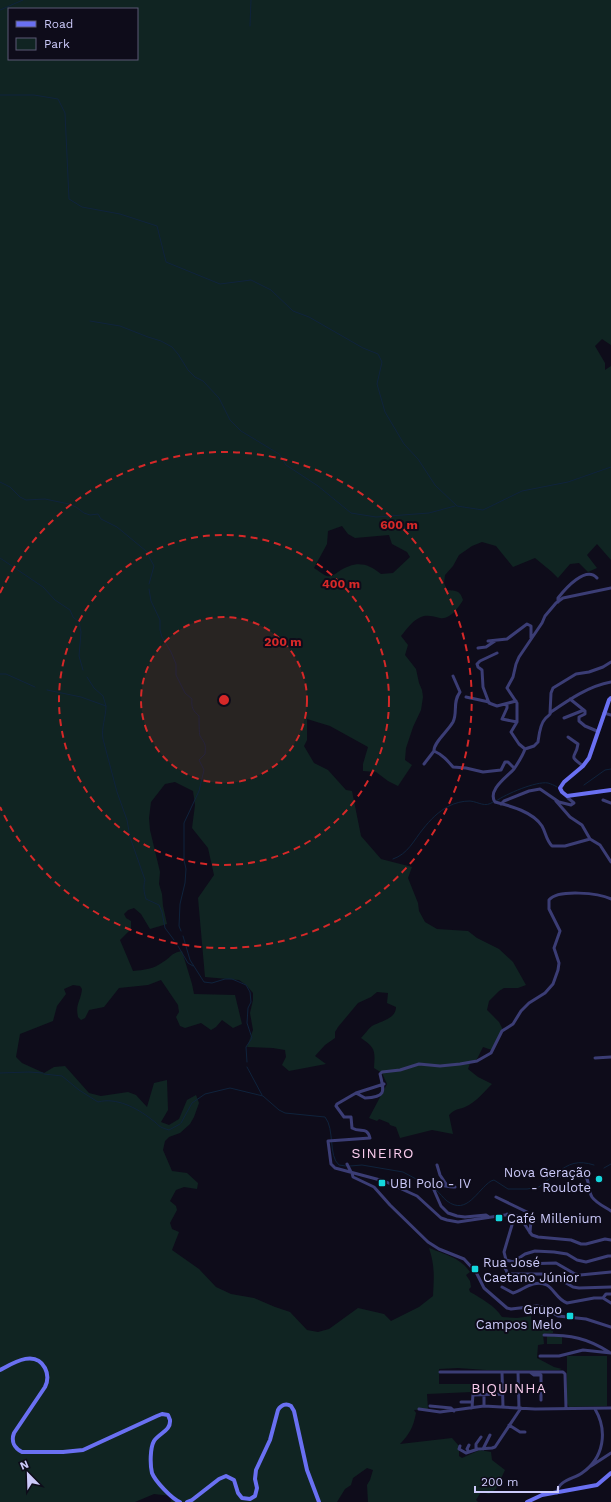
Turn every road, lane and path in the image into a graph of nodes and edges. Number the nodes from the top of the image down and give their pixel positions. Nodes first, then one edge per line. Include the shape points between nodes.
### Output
1 (597, 578) dead end
2 (611, 588) edge
3 (558, 602) junction
4 (496, 640) junction
5 (530, 640) junction
6 (488, 641) dead end
7 (478, 648) dead end
8 (497, 653) dead end
9 (611, 662) edge
10 (453, 676) dead end
11 (611, 682) edge
12 (466, 697) dead end
13 (611, 698) edge
14 (570, 699) junction
15 (516, 701) junction
16 (489, 702) junction
17 (507, 704) junction
18 (584, 710) junction
19 (604, 713) junction
20 (550, 715) junction
21 (611, 715) edge
22 (564, 718) dead end
23 (517, 722) junction
24 (598, 731) junction
25 (568, 737) dead end
26 (525, 749) junction
27 (434, 751) junction
28 (424, 764) dead end
29 (583, 766) junction
30 (514, 768) junction
31 (611, 790) edge
32 (568, 796) junction
33 (553, 798) junction
34 (603, 800) dead end
35 (611, 803) edge
36 (501, 804) junction
37 (590, 839) junction
38 (611, 862) edge
39 (611, 899) edge
40 (611, 1057) edge
41 (595, 1058) dead end
42 (384, 1084) junction
43 (356, 1093) junction
44 (437, 1165) dead end
45 (347, 1166) dead end
46 (352, 1172) junction
47 (554, 1175) dead end
48 (445, 1186) junction
49 (455, 1186) dead end
50 (496, 1197) dead end
51 (611, 1211) edge
52 (507, 1214) junction
53 (489, 1217) junction
54 (530, 1233) junction
55 (611, 1240) edge
56 (611, 1256) edge
57 (506, 1260) junction
58 (512, 1262) junction
59 (611, 1272) edge
60 (502, 1287) dead end
61 (611, 1287) edge
62 (611, 1294) edge
63 (603, 1298) junction
64 (611, 1303) edge
65 (611, 1327) edge
66 (544, 1335) dead end
67 (611, 1353) edge
68 (540, 1356) dead end
69 (0, 1370) edge
70 (440, 1372) dead end
71 (502, 1372) junction
72 (518, 1372) junction
73 (530, 1372) junction
74 (503, 1394) junction
75 (484, 1395) junction
76 (541, 1400) dead end
77 (461, 1402) dead end
78 (472, 1402) junction
79 (430, 1406) dead end
80 (484, 1406) junction
81 (503, 1407) junction
82 (472, 1408) junction
83 (520, 1408) junction
84 (566, 1408) junction
85 (611, 1408) edge
86 (419, 1409) dead end
87 (596, 1409) junction
88 (454, 1411) junction
89 (509, 1425) junction
90 (525, 1432) dead end
91 (490, 1435) dead end
92 (481, 1437) dead end
93 (469, 1445) dead end
94 (460, 1446) dead end
95 (476, 1449) junction
96 (483, 1449) junction
97 (469, 1452) junction
98 (611, 1453) edge
99 (589, 1467) junction
100 (611, 1473) edge
101 (557, 1493) junction
102 (180, 1502) edge
103 (187, 1502) edge
104 (319, 1502) edge
105 (527, 1502) edge

1 - 3 street via 590,573 579,578 562,593
2 - 3 street via 563,598
3 - 5 street via 549,610
4 - 5 street via 508,639 527,624 532,626
4 - 6 street
4 - 7 street via 486,647
5 - 15 street via 507,685
8 - 16 street via 477,664 482,670 483,687
9 - 20 street via 589,672 576,674 553,688
10 - 27 street via 460,692 455,698 454,718 434,746
11 - 14 street via 591,688
12 - 16 street
13 - 19 main road
14 - 18 street
14 - 20 street
15 - 17 street
15 - 23 street
16 - 17 street via 498,706
17 - 23 street via 502,719
18 - 22 street
18 - 24 street via 585,714 579,717 579,722
19 - 21 street
19 - 24 main road
20 - 26 street via 544,720 538,742
23 - 26 street via 511,732
24 - 29 main road via 589,758
25 - 29 street via 578,744 572,756
26 - 30 street
27 - 28 street
27 - 30 street via 453,768 488,772 501,770 504,762 508,762
29 - 32 main road via 560,788
30 - 36 street via 493,792 495,802
31 - 32 main road
32 - 33 street via 574,803 571,806
33 - 36 street via 535,789
33 - 37 street via 570,817 582,825
34 - 35 street
36 - 37 street via 530,815 542,826 552,846 565,846
37 - 38 street via 600,845
39 - 42 street via 600,895 572,894 557,895 549,900 549,908 560,931 554,948 559,963 553,984 546,993 529,1003 513,1024 502,1031 491,1053 471,1062 440,1066 419,1064 381,1073
40 - 41 street
42 - 43 street
42 - 43 street via 383,1092 378,1096 365,1098
43 - 46 street via 336,1106 344,1117 351,1117 352,1128 368,1132 370,1138 328,1141 331,1164 334,1168
44 - 48 street
45 - 46 street
46 - 53 street via 384,1181 417,1196 441,1218 447,1220 458,1222
46 - 65 street via 353,1177 378,1190 428,1242 464,1259 476,1272 484,1288 507,1308 537,1306 558,1316 586,1319
47 - 51 street via 557,1177 568,1172 583,1173 588,1179 592,1197
48 - 49 street
48 - 53 street via 437,1184 434,1188 441,1206 448,1213 457,1216
50 - 54 street via 527,1212 531,1220
52 - 53 street
52 - 54 street via 520,1217
52 - 57 street via 512,1225 504,1252
54 - 55 street via 538,1237 571,1240 581,1244
56 - 58 street via 581,1262 567,1254 535,1251
57 - 58 street
57 - 61 street via 506,1272 510,1275 543,1274 554,1276 573,1287
58 - 59 street via 556,1263 580,1275
60 - 63 street via 513,1293 534,1284 544,1284 550,1286 560,1300 567,1303
62 - 63 street via 606,1294
63 - 64 street
66 - 67 street via 580,1338
67 - 68 street via 583,1350 559,1356
69 - 102 main road via 29,1358 41,1363 46,1371 48,1380 45,1387 13,1436 16,1447 25,1452 79,1451 154,1417 168,1415 169,1427 153,1444 152,1471 175,1500
70 - 71 street
71 - 72 street
71 - 74 street
72 - 73 street
72 - 83 street
73 - 76 street via 541,1375
73 - 84 street via 564,1373
74 - 75 street
74 - 81 street
75 - 78 street via 474,1394
75 - 80 street
77 - 78 street
78 - 82 street
79 - 88 street via 451,1408
80 - 81 street
80 - 82 street
81 - 83 street
82 - 88 street
83 - 84 street
83 - 89 street
84 - 87 street
85 - 87 street
86 - 88 street
87 - 99 street via 603,1426 603,1438 600,1449
89 - 90 street via 520,1432
89 - 96 street via 495,1447
91 - 96 street
92 - 95 street
93 - 97 street
94 - 97 street via 462,1452
95 - 96 street
95 - 97 street
98 - 99 street
99 - 101 street via 561,1484
100 - 101 main road via 597,1485
101 - 105 main road via 539,1496
103 - 104 main road via 226,1476 234,1480 242,1498 253,1498 257,1492 257,1466 270,1440 278,1410 285,1404 291,1406 294,1411 307,1470

